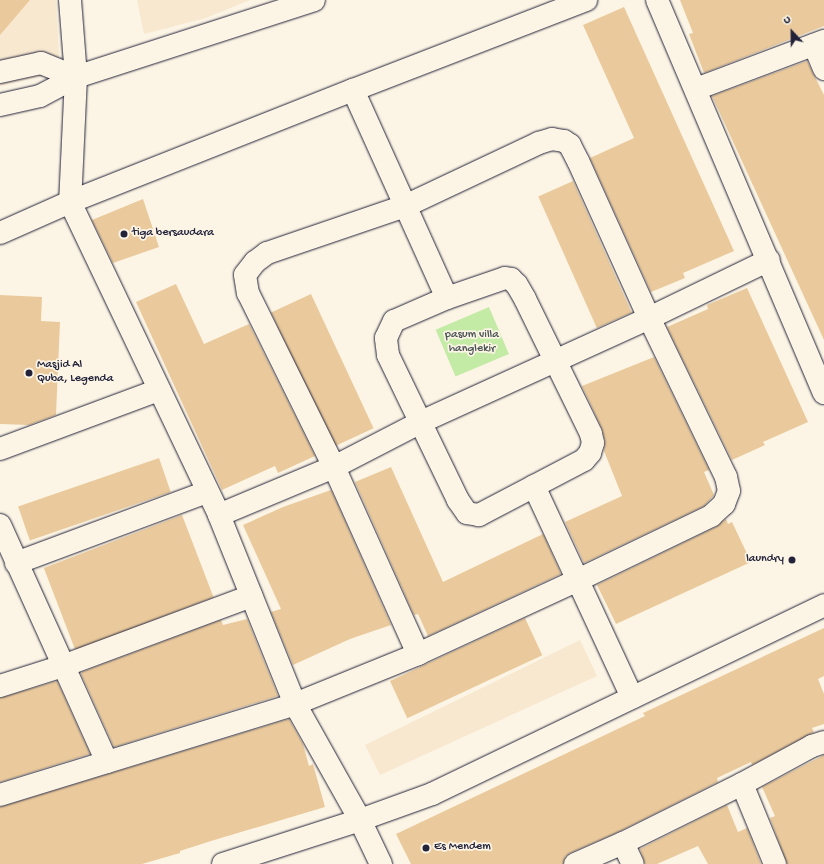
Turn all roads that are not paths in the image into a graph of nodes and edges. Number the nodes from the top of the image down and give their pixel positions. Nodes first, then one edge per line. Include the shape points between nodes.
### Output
1 (70, 0) edge
2 (314, 0) edge
3 (586, 0) edge
4 (657, 0) edge
5 (819, 43) edge
6 (824, 69) edge
7 (0, 72) edge
8 (76, 77) junction
9 (696, 89) junction
10 (353, 90) junction
11 (0, 105) edge
12 (70, 202) junction
13 (405, 206) junction
14 (0, 233) edge
15 (769, 260) junction
16 (447, 298) junction
17 (650, 318) junction
18 (555, 362) junction
19 (159, 390) junction
20 (824, 393) edge
21 (421, 422) junction
22 (0, 449) edge
23 (334, 467) junction
24 (534, 486) junction
25 (207, 492) junction
26 (219, 516) junction
27 (0, 525) edge
28 (16, 563) junction
29 (578, 580) junction
30 (250, 596) junction
31 (824, 604) edge
32 (418, 654) junction
33 (63, 666) junction
34 (0, 686) edge
35 (632, 697) junction
36 (295, 704) junction
37 (824, 742) edge
38 (107, 762) junction
39 (742, 784) junction
40 (0, 795) edge
41 (360, 820) junction
42 (623, 843) junction
43 (223, 864) edge
44 (381, 864) edge
45 (575, 864) edge
46 (633, 864) edge
47 (775, 864) edge

1 - 8 street
2 - 8 street
3 - 10 street
4 - 9 street
5 - 6 street
5 - 9 street
7 - 8 street via 41,63
8 - 11 street via 40,96
8 - 12 street
9 - 15 street
10 - 12 street
10 - 13 street
12 - 14 street
12 - 19 street
13 - 16 street
13 - 17 street via 539,143 552,139 564,141 570,145
13 - 23 street via 267,253 255,262 245,275 248,293
15 - 17 street
15 - 20 street
16 - 18 street via 497,279 511,280 525,299
16 - 21 street via 394,321 386,338 388,355
17 - 18 street
17 - 29 street via 726,477 729,491 724,504 711,516
18 - 21 street
18 - 24 street via 591,434 593,443 590,453 584,460
19 - 22 street
19 - 25 street
21 - 23 street
21 - 24 street via 458,500 467,513 479,515
23 - 26 street
23 - 32 street
24 - 29 street
25 - 26 street
25 - 28 street
26 - 30 street
27 - 28 street
28 - 33 street
29 - 32 street
29 - 35 street
30 - 33 street
30 - 36 street
31 - 35 street
32 - 36 street
33 - 34 street
33 - 38 street
35 - 41 street via 432,794
36 - 38 street
36 - 41 street
37 - 39 street
38 - 40 street
39 - 42 street
39 - 47 street
41 - 43 street
41 - 44 street
42 - 45 street
42 - 46 street

